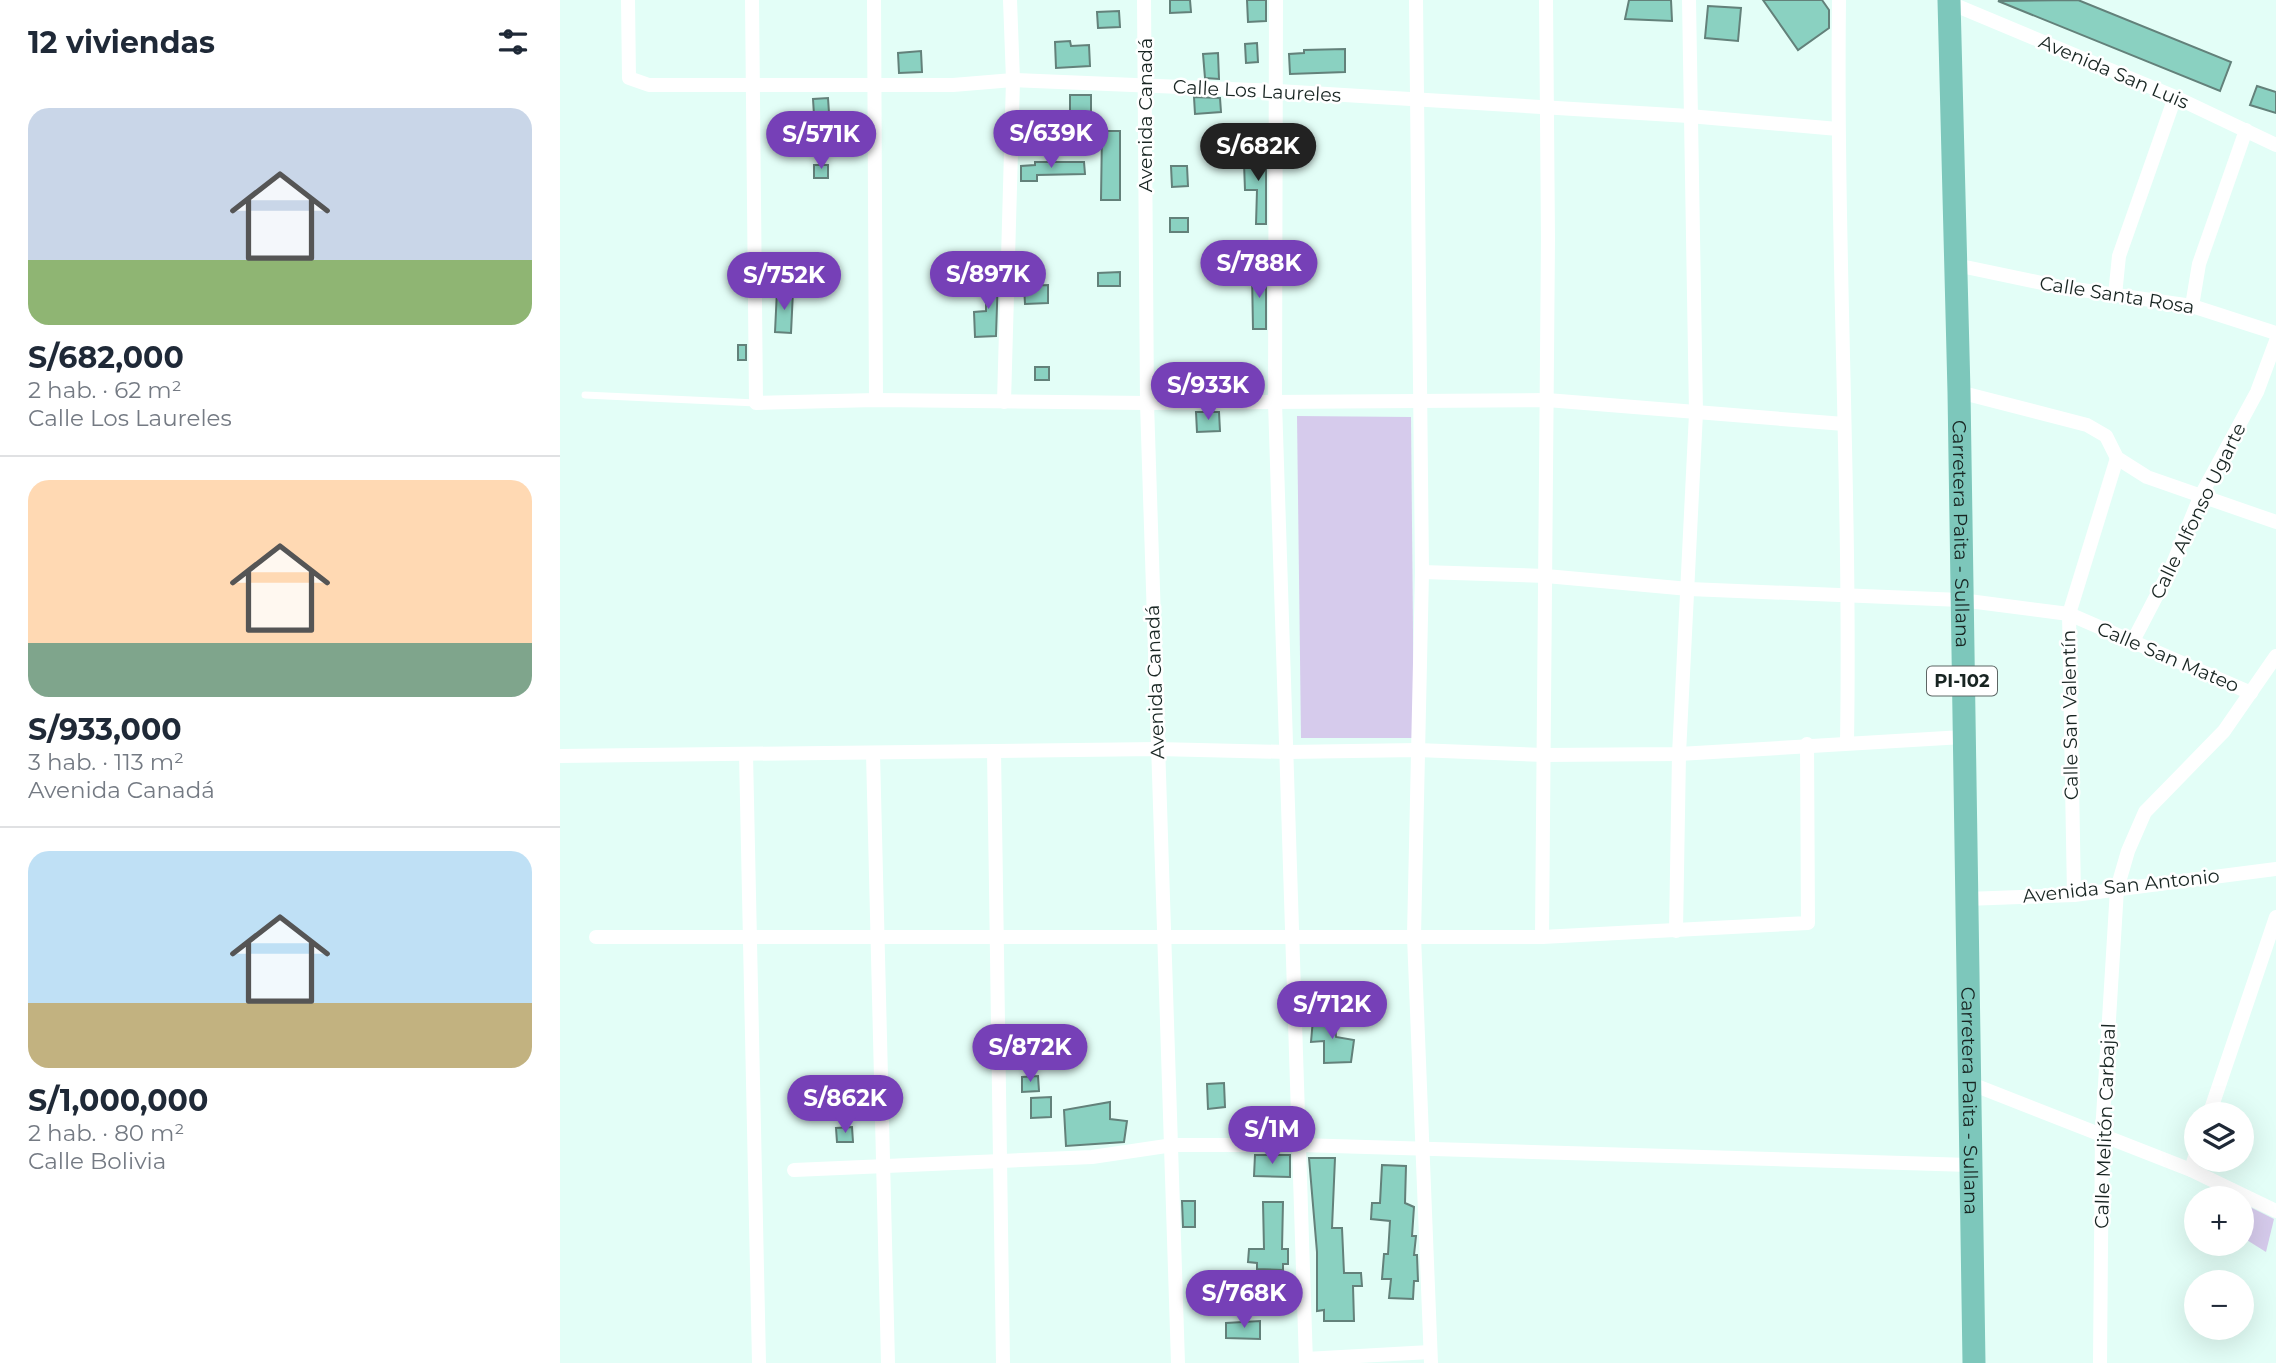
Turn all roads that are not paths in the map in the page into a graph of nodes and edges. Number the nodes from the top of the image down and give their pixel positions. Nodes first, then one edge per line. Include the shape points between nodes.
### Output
1 (628, 0) edge
2 (752, 0) edge
3 (874, 0) edge
4 (1010, 0) edge
5 (1144, 0) edge
6 (1276, 0) edge
7 (1416, 0) edge
8 (1546, 0) edge
9 (1689, 0) edge
10 (1839, 0) edge
11 (1950, 1) edge
12 (1013, 80) junction
13 (876, 85) junction
14 (1145, 87) junction
15 (754, 88) junction
16 (1278, 91) junction
17 (2175, 97) junction
18 (1419, 100) junction
19 (1548, 107) junction
20 (1689, 116) junction
21 (1838, 128) junction
22 (2246, 130) junction
23 (2276, 145) edge
24 (1956, 265) junction
25 (2115, 295) junction
26 (2192, 306) junction
27 (2276, 333) edge
28 (2276, 341) edge
29 (1959, 392) junction
30 (585, 396) dead end
31 (876, 400) junction
32 (1547, 400) junction
33 (1420, 401) junction
34 (1004, 402) junction
35 (1275, 402) junction
36 (756, 403) junction
37 (1147, 403) junction
38 (1696, 413) junction
39 (1844, 424) junction
40 (2117, 458) junction
41 (2200, 496) junction
42 (2276, 522) edge
43 (1422, 572) junction
44 (1546, 576) junction
45 (1689, 589) junction
46 (1849, 596) junction
47 (1961, 600) junction
48 (2069, 614) junction
49 (2133, 642) junction
50 (2276, 656) edge
51 (2251, 693) junction
52 (1963, 737) junction
53 (1847, 743) junction
54 (1807, 744) junction
55 (1157, 749) junction
56 (1418, 750) junction
57 (994, 751) junction
58 (873, 752) junction
59 (1288, 752) junction
60 (746, 754) junction
61 (1679, 754) junction
62 (1544, 755) junction
63 (560, 756) edge
64 (2276, 869) edge
65 (2117, 889) junction
66 (2074, 895) junction
67 (1966, 899) junction
68 (2276, 917) edge
69 (1676, 931) junction
70 (1165, 936) junction
71 (1294, 936) junction
72 (1414, 936) junction
73 (596, 937) dead end
74 (750, 937) junction
75 (877, 937) junction
76 (996, 937) junction
77 (1542, 937) junction
78 (1969, 1083) junction
79 (2213, 1102) edge
80 (2102, 1133) junction
81 (1173, 1145) junction
82 (1299, 1146) junction
83 (1420, 1150) junction
84 (999, 1162) junction
85 (1970, 1165) junction
86 (883, 1167) junction
87 (2184, 1167) edge
88 (794, 1170) dead end
89 (2194, 1172) edge
90 (2276, 1211) edge
91 (1430, 1358) edge
92 (1306, 1361) edge
93 (759, 1363) edge
94 (888, 1363) edge
95 (1003, 1363) edge
96 (1178, 1363) edge
97 (1973, 1363) edge
98 (2100, 1363) edge

1 - 15 street, Calle Los Laureles via 629,78 649,85
2 - 15 street
3 - 13 street
4 - 12 street
5 - 14 street, Avenida Canadá
6 - 16 street
7 - 18 street
8 - 19 street
9 - 20 street
10 - 21 street
11 - 17 street, Avenida San Luis
11 - 24 main road, Carretera Paita - Sullana / PI-102
12 - 13 street, Calle Los Laureles
12 - 14 street, Calle Los Laureles
12 - 34 street
13 - 15 street, Calle Los Laureles
13 - 31 street
14 - 16 street, Calle Los Laureles
14 - 37 street, Avenida Canadá
15 - 36 street
16 - 18 street, Calle Los Laureles
16 - 35 street
17 - 22 street, Avenida San Luis
17 - 25 street via 2119,256
18 - 19 street, Calle Los Laureles
18 - 33 street
19 - 20 street, Calle Los Laureles
19 - 32 street
20 - 21 street, Calle Los Laureles
20 - 38 street
21 - 39 street
22 - 23 street, Avenida San Luis
22 - 26 street via 2200,264
24 - 25 street, Calle Santa Rosa
24 - 29 main road, Carretera Paita - Sullana / PI-102
25 - 26 street, Calle Santa Rosa
26 - 27 street, Calle Santa Rosa
28 - 41 street, Calle Alfonso Ugarte via 2257,392
29 - 40 street via 2087,425 2106,436
29 - 47 main road, Carretera Paita - Sullana / PI-102
30 - 36 lane
31 - 34 street
31 - 36 street
32 - 33 street
32 - 38 street
32 - 44 street
33 - 35 street
33 - 43 street
34 - 37 street
35 - 37 street
35 - 59 street
37 - 55 street, Avenida Canadá
38 - 39 street
38 - 45 street
39 - 46 street
40 - 41 street via 2147,477
40 - 48 street, Calle San Valentín
41 - 42 street
41 - 49 street, Calle Alfonso Ugarte via 2172,566
43 - 44 street, Calle San Mateo
43 - 56 street
44 - 45 street, Calle San Mateo
44 - 62 street
45 - 46 street, Calle San Mateo
45 - 61 street
46 - 47 street, Calle San Mateo
46 - 53 street
47 - 48 street, Calle San Mateo
47 - 52 main road, Carretera Paita - Sullana / PI-102
48 - 49 street, Calle San Mateo
48 - 66 street, Calle San Valentín
49 - 51 street, Calle San Mateo
50 - 51 street, Calle Melitón Carbajal
51 - 65 street, Calle Melitón Carbajal via 2224,731 2145,812
52 - 53 street
52 - 67 main road, Carretera Paita - Sullana / PI-102
53 - 54 street
54 - 61 street
54 - 69 street via 1808,923
55 - 57 street
55 - 59 street
55 - 70 street, Avenida Canadá
56 - 59 street
56 - 62 street
56 - 72 street
57 - 58 street
57 - 76 street
58 - 60 street
58 - 75 street
59 - 71 street
60 - 63 street
60 - 74 street
61 - 62 street
61 - 69 street
62 - 77 street
64 - 65 street, Avenida San Antonio
65 - 66 street, Avenida San Antonio
65 - 80 street, Calle Melitón Carbajal
66 - 67 street, Avenida San Antonio
67 - 78 main road, Carretera Paita - Sullana / PI-102
68 - 79 street
69 - 77 street
70 - 71 street
70 - 76 street
70 - 81 street, Avenida Canadá
71 - 72 street
71 - 82 street
72 - 77 street
72 - 83 street
73 - 74 street
74 - 75 street
74 - 93 street
75 - 76 street
75 - 86 street
76 - 84 street
78 - 80 street
78 - 85 main road, Carretera Paita - Sullana / PI-102
80 - 87 street
80 - 98 street, Calle Melitón Carbajal
81 - 82 street
81 - 84 street via 1092,1157
81 - 96 street, Avenida Canadá
82 - 83 street
82 - 92 street
83 - 85 street
83 - 91 street
84 - 86 street
84 - 95 street
85 - 97 main road, Carretera Paita - Sullana / PI-102
86 - 88 street
86 - 94 street
89 - 90 street
91 - 92 street

